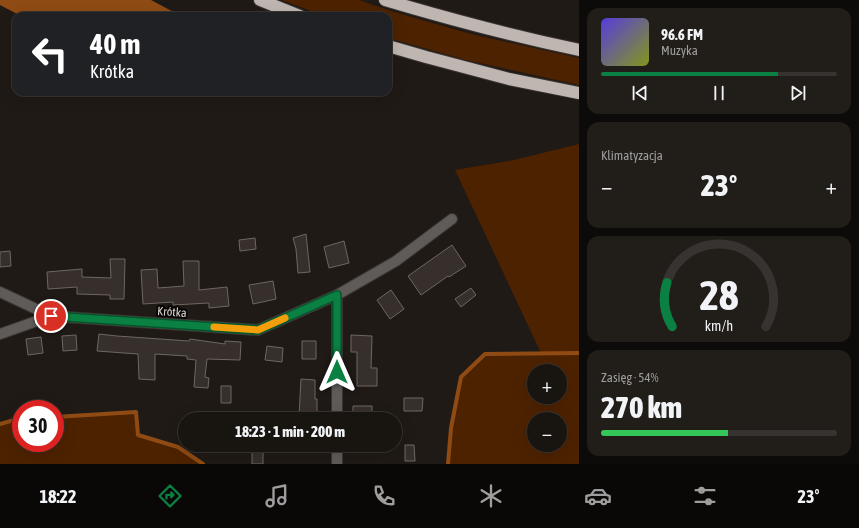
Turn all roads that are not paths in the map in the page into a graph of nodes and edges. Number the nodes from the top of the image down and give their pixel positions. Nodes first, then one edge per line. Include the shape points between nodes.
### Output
1 (260, 0) edge
2 (385, 0) edge
3 (290, 12) edge
4 (392, 47) edge
5 (579, 50) edge
6 (579, 93) edge
7 (452, 219) dead end
8 (0, 292) edge
9 (337, 295) junction
10 (51, 316) junction
11 (0, 334) edge
12 (337, 412) edge
13 (337, 452) edge
14 (337, 464) edge

1 - 3 highway
2 - 5 highway via 447,19
4 - 6 highway via 509,80
7 - 9 street, Krótka via 396,261
8 - 10 street
9 - 10 street, Krótka via 258,330
9 - 12 street
10 - 11 street, Krótka
13 - 14 street

